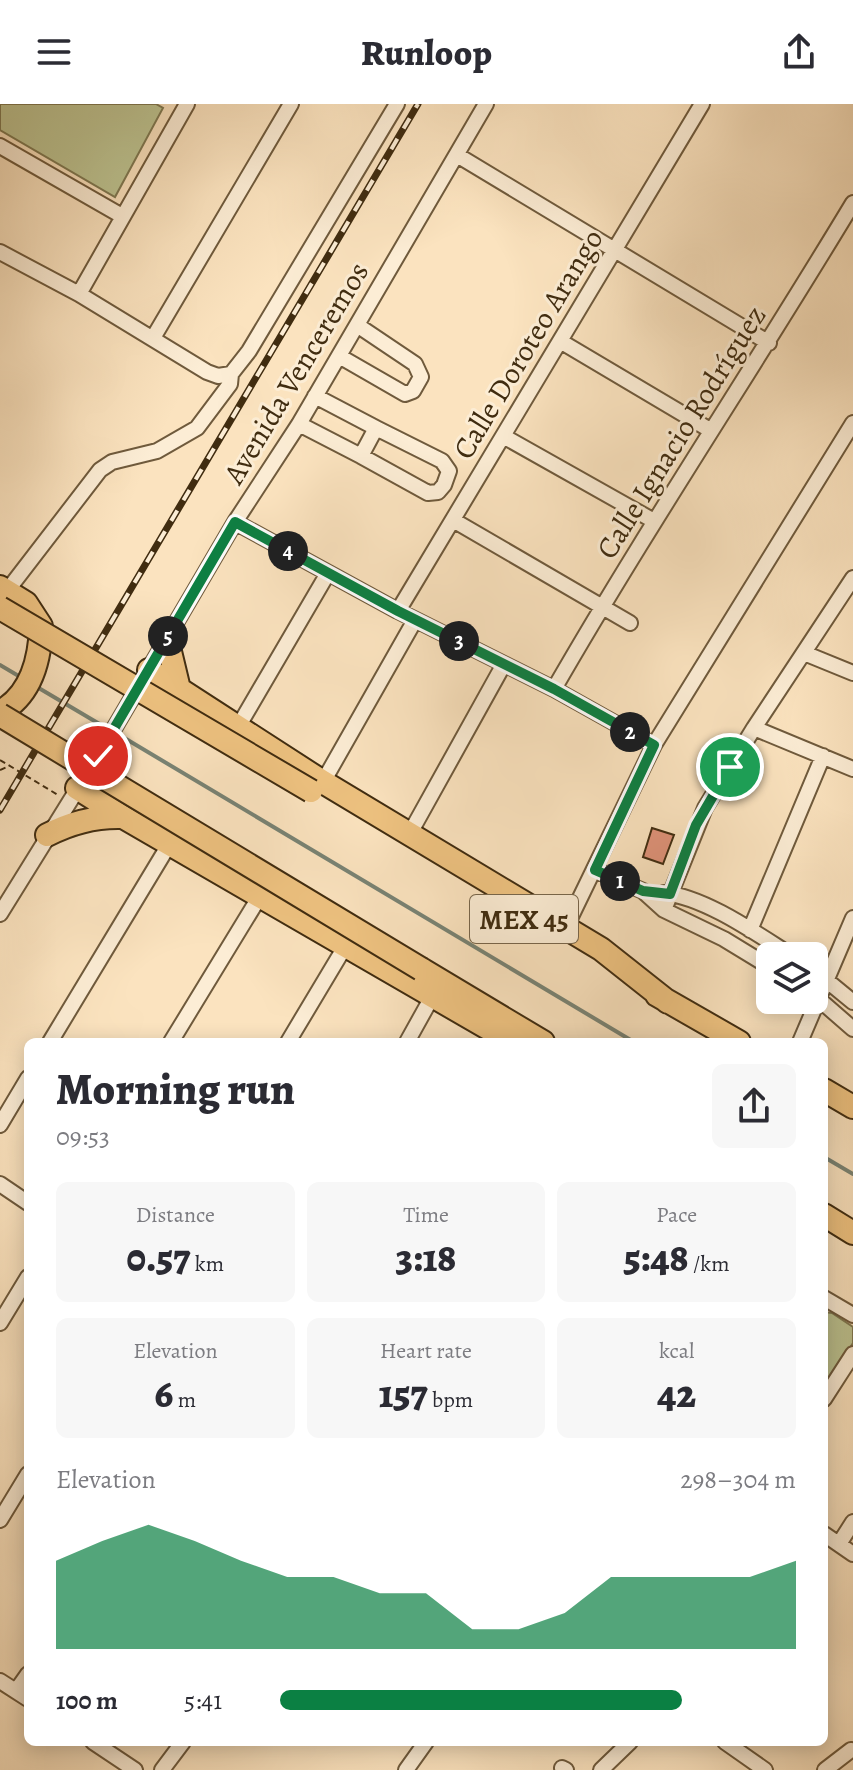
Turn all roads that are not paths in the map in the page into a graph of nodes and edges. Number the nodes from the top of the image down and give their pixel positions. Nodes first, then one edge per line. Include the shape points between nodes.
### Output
1 (291, 104) edge
2 (397, 104) edge
3 (486, 104) edge
4 (702, 104) edge
5 (183, 105) edge
6 (0, 146) edge
7 (457, 155) junction
8 (853, 203) edge
9 (122, 216) junction
10 (617, 249) junction
11 (0, 252) edge
12 (79, 294) junction
13 (357, 325) junction
14 (153, 338) junction
15 (560, 341) junction
16 (769, 343) junction
17 (339, 356) junction
18 (231, 374) junction
19 (315, 396) junction
20 (853, 423) edge
21 (299, 424) junction
22 (376, 428) junction
23 (710, 430) junction
24 (503, 436) junction
25 (361, 456) junction
26 (453, 520) junction
27 (654, 521) junction
28 (235, 522) junction
29 (328, 573) junction
30 (853, 578) edge
31 (2, 595) edge
32 (602, 606) junction
33 (398, 611) junction
34 (415, 620) junction
35 (630, 623) dead end
36 (167, 639) junction
37 (804, 653) junction
38 (504, 664) junction
39 (149, 670) junction
40 (853, 673) edge
41 (179, 689) junction
42 (554, 689) junction
43 (4, 711) edge
44 (238, 727) junction
45 (754, 728) junction
46 (654, 745) junction
47 (823, 756) junction
48 (853, 769) edge
49 (317, 787) junction
50 (73, 795) junction
51 (123, 817) junction
52 (47, 835) junction
53 (409, 835) junction
54 (170, 843) junction
55 (595, 870) junction
56 (643, 891) junction
57 (670, 894) junction
58 (260, 896) junction
59 (664, 910) junction
60 (0, 914) edge
61 (853, 918) edge
62 (566, 927) junction
63 (750, 930) junction
64 (769, 942) edge
65 (346, 945) junction
66 (756, 958) edge
67 (828, 979) joint
68 (432, 997) junction
69 (668, 1002) junction
70 (853, 1002) edge
71 (828, 1007) edge
72 (810, 1014) edge
73 (853, 1029) edge
74 (52, 1038) edge
75 (173, 1038) edge
76 (290, 1038) edge
77 (409, 1038) edge
78 (505, 1038) edge
79 (537, 1038) edge
80 (732, 1038) edge
81 (801, 1038) edge
82 (24, 1085) edge
83 (828, 1092) edge
84 (853, 1107) edge
85 (0, 1125) edge
86 (0, 1184) edge
87 (24, 1200) edge
88 (828, 1217) edge
89 (853, 1233) edge
90 (24, 1284) edge
91 (828, 1300) edge
92 (853, 1315) edge
93 (0, 1323) edge
94 (853, 1354) edge
95 (828, 1393) edge
96 (24, 1481) edge
97 (0, 1520) edge
98 (853, 1522) edge
99 (828, 1537) edge
100 (839, 1544) junction
101 (853, 1554) edge
102 (0, 1681) edge
103 (22, 1695) edge
104 (99, 1746) edge
105 (180, 1746) edge
106 (423, 1746) edge
107 (626, 1746) edge
108 (731, 1746) edge
109 (851, 1750) edge
110 (135, 1770) edge
111 (162, 1770) edge
112 (406, 1770) edge
113 (601, 1770) edge
114 (765, 1770) edge
115 (825, 1770) edge

1 - 14 street
2 - 18 street
3 - 7 street, Avenida Venceremos
4 - 10 street, Calle Doroteo Arango
5 - 9 street
6 - 9 street
7 - 10 street
7 - 13 street, Avenida Venceremos
8 - 16 street, Calle Ignacio Rodríguez
9 - 12 street
10 - 15 street, Calle Doroteo Arango
10 - 16 street
11 - 12 street
12 - 14 street
13 - 17 street, Avenida Venceremos
13 - 17 street via 415,364 421,373 413,391 405,394
14 - 18 street via 207,372
15 - 23 street
15 - 24 street, Calle Doroteo Arango
16 - 23 street, Calle Ignacio Rodríguez
17 - 19 street, Avenida Venceremos
18 - 31 street via 230,384 197,428 157,451 100,470
19 - 21 street, Avenida Venceremos
19 - 22 street
20 - 46 street
21 - 25 street
21 - 28 street, Avenida Venceremos
22 - 25 street
22 - 25 street via 442,461 449,471 444,485 428,493
23 - 27 street, Calle Ignacio Rodríguez
24 - 26 street, Calle Doroteo Arango
24 - 27 street
26 - 32 street
26 - 33 street, Calle Doroteo Arango
27 - 32 street, Calle Ignacio Rodríguez
28 - 29 street
28 - 36 street, Avenida Venceremos
29 - 33 street
29 - 44 street
30 - 37 street
31 - 43 highway via 26,603 41,626 36,667
31 - 49 highway, MEX 45, bridge
32 - 35 street
32 - 42 street, Calle Ignacio Rodríguez
33 - 34 street
34 - 38 street
34 - 49 street
36 - 39 street, Avenida Venceremos
36 - 41 highway
37 - 40 street
37 - 45 street
38 - 42 street
38 - 53 street
39 - 41 highway
39 - 50 street, Avenida Venceremos
41 - 44 highway
42 - 46 street
43 - 79 highway, bridge
44 - 49 highway
45 - 47 street
45 - 57 street via 705,808
46 - 55 street
47 - 48 street
47 - 63 street
49 - 53 highway
49 - 69 highway, MEX 45
50 - 51 highway
50 - 52 street, Avenida Venceremos
51 - 52 highway via 70,823
51 - 54 highway
52 - 60 street, Avenida Venceremos
53 - 62 highway
54 - 58 highway
54 - 74 street
55 - 56 street
55 - 62 street
56 - 57 street
56 - 59 street
57 - 59 street
57 - 63 street
58 - 65 highway
58 - 75 street
59 - 66 street
61 - 67 street
62 - 69 highway
63 - 64 street
65 - 68 highway
65 - 76 street
67 - 70 street
68 - 77 street
68 - 78 highway
69 - 80 highway, MEX 45
71 - 73 street
72 - 81 street
82 - 85 street
83 - 84 highway
86 - 87 street
88 - 89 highway
90 - 93 street
91 - 92 street
94 - 95 street
96 - 97 street
98 - 100 street
99 - 100 street
100 - 101 street
102 - 103 street
104 - 110 street
105 - 111 street
106 - 112 street
107 - 113 street
108 - 114 street
109 - 115 street

